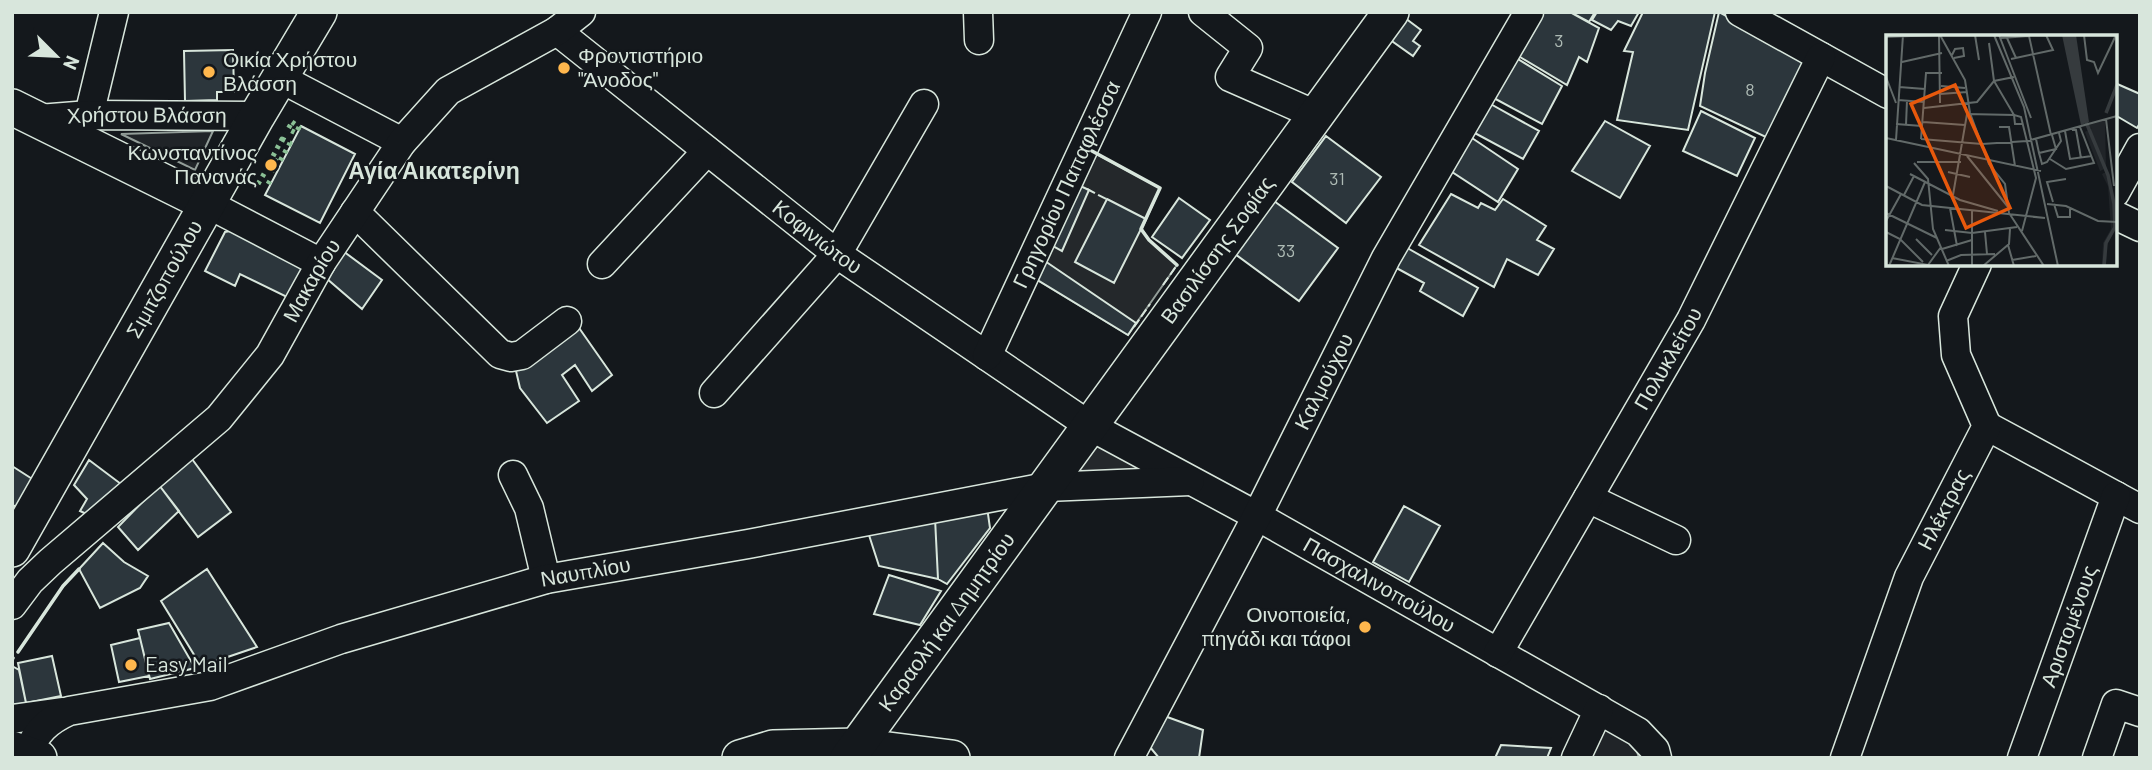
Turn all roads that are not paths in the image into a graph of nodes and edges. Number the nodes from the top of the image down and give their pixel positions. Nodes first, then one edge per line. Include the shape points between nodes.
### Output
1 (114, 12) edge
2 (581, 12) edge
3 (1147, 12) edge
4 (1203, 12) edge
5 (1391, 12) edge
6 (1529, 12) edge
7 (315, 15) edge
8 (1758, 16) edge
9 (557, 31) junction
10 (1821, 57) junction
11 (280, 78) junction
12 (1886, 93) edge
13 (924, 104) dead end
14 (26, 113) edge
15 (89, 115) junction
16 (1316, 115) junction
17 (257, 116) junction
18 (401, 142) junction
19 (2140, 148) edge
20 (707, 151) junction
21 (2117, 189) edge
22 (208, 204) junction
23 (355, 212) junction
24 (2117, 216) edge
25 (2140, 227) edge
26 (837, 254) junction
27 (321, 263) junction
28 (602, 264) dead end
29 (1976, 266) edge
30 (568, 321) dead end
31 (987, 356) junction
32 (714, 393) dead end
33 (1090, 426) junction
34 (1986, 426) junction
35 (513, 475) dead end
36 (1193, 480) junction
37 (1046, 487) junction
38 (1588, 498) junction
39 (2128, 502) edge
40 (1256, 516) junction
41 (1676, 540) dead end
42 (13, 547) edge
43 (50, 562) junction
44 (546, 579) junction
45 (12, 604) edge
46 (1498, 653) junction
47 (1599, 709) junction
48 (68, 711) junction
49 (2140, 712) edge
50 (12, 719) edge
51 (853, 752) edge
52 (26, 754) edge
53 (740, 758) edge
54 (952, 758) edge
55 (1129, 758) edge
56 (1576, 758) edge
57 (1657, 758) edge
58 (1845, 758) edge
59 (2022, 758) edge
60 (2097, 758) edge

1 - 15 street
2 - 9 street, Μακαρίου
3 - 31 street, Γρηγορίου Παπαφλέσσα
4 - 16 street via 1248,48 1230,77
5 - 16 main road, Βασιλίσσης Σοφίας
6 - 40 street, Καλμούχου via 1387,258
7 - 11 main road, Σιμιτζοπούλου
8 - 10 street
9 - 18 street, Μακαρίου via 448,90
9 - 20 street, Κοφινιώτου
10 - 12 street
10 - 38 street, Πολυκλείτου via 1691,320
11 - 17 main road, Σιμιτζοπούλου
11 - 18 street
13 - 26 street
14 - 15 street, Χρήστου Βλάσση
14 - 22 main road, Χρήστου Βλάσση
15 - 17 street, Χρήστου Βλάσση
16 - 33 main road, Βασιλίσσης Σοφίας
17 - 22 main road, Σιμιτζοπούλου
18 - 23 street, Μακαρίου
19 - 21 street
20 - 26 street, Κοφινιώτου
20 - 28 street
22 - 27 street, Χρήστου Βλάσση
22 - 42 main road, Σιμιτζοπούλου
23 - 27 street, Μακαρίου
23 - 30 street via 500,354 522,355
24 - 25 street
26 - 31 street, Κοφινιώτου
26 - 32 street
27 - 43 street, Μακαρίου via 270,355 219,418
29 - 34 street via 1953,316 1956,355
31 - 33 street, Κοφινιώτου
33 - 36 street, Πασχαλινοπούλου
33 - 37 main road, Βασιλίσσης Σοφίας
34 - 39 street
34 - 58 street, Ηλέκτρας via 1909,577
35 - 44 street via 529,508
36 - 37 street, Ναυπλίου
36 - 40 street, Πασχαλινοπούλου
37 - 44 street, Ναυπλίου
37 - 51 main road, Καραολή και Δημητρίου
38 - 41 street
38 - 46 street, Πολυκλείτου
39 - 59 street, Αριστομένους
40 - 46 street, Πασχαλινοπούλου
40 - 55 street, Καλμούχου
42 - 43 street
43 - 45 street, Μακαρίου
44 - 48 street, Ναυπλίου via 341,639 210,686
46 - 47 street, Πασχαλινοπούλου
47 - 56 street
47 - 57 street, Πασχαλινοπούλου via 1638,732 1656,750
48 - 50 street
48 - 52 street, Ναυπλίου via 40,730
49 - 60 street via 2116,704
51 - 53 main road via 773,748
51 - 54 main road

